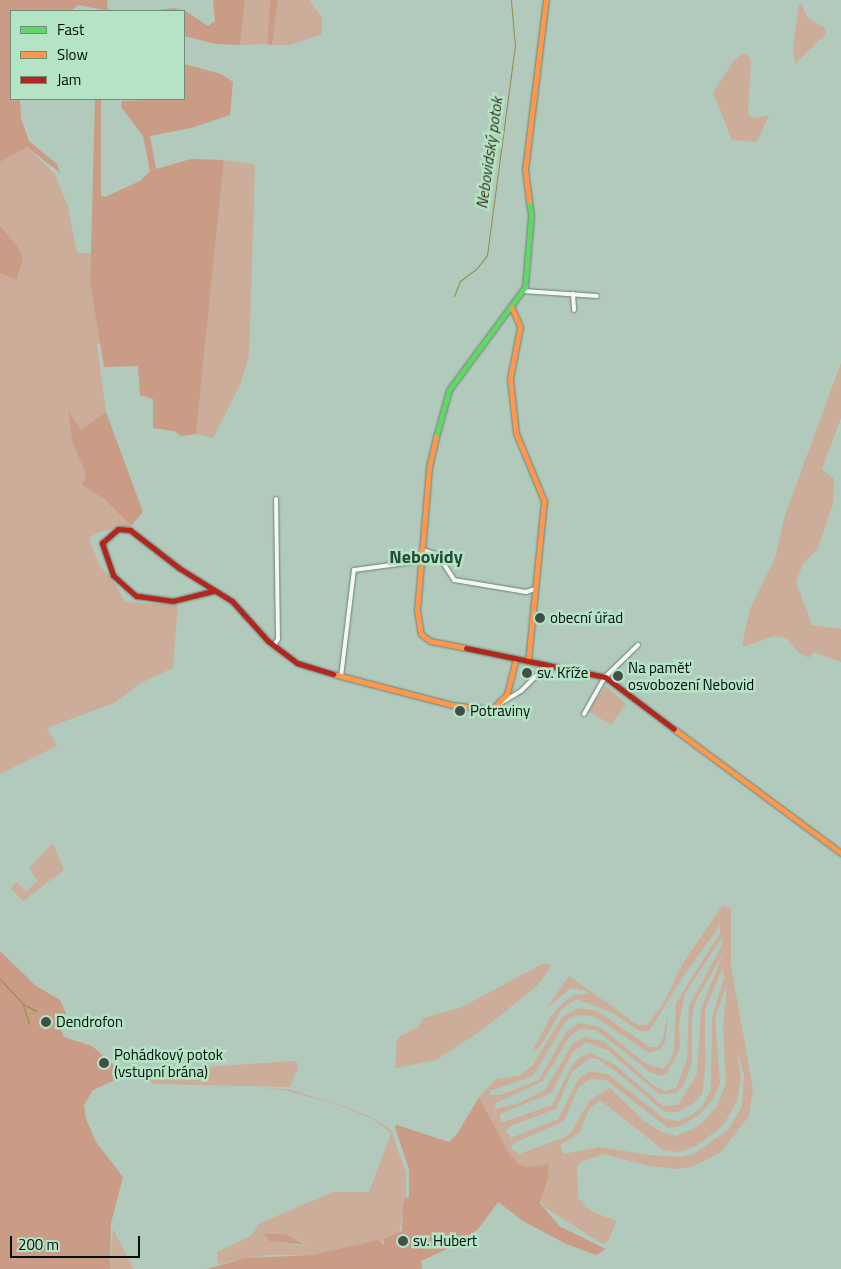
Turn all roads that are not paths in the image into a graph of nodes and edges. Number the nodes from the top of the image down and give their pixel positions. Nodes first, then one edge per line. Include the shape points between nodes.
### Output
1 (546, 0) edge
2 (523, 291) junction
3 (573, 294) junction
4 (597, 296) dead end
5 (512, 308) junction
6 (574, 310) dead end
7 (276, 499) dead end
8 (422, 550) junction
9 (420, 561) junction
10 (535, 590) junction
11 (213, 591) junction
12 (638, 645) dead end
13 (274, 646) junction
14 (516, 659) junction
15 (528, 661) junction
16 (546, 665) junction
17 (341, 677) junction
18 (605, 677) junction
19 (501, 704) junction
20 (584, 714) dead end
21 (841, 853) edge

1 - 2 street via 525,170 531,215
2 - 3 street
2 - 5 street
3 - 4 street
3 - 6 street
5 - 8 street via 449,390 429,468
5 - 10 street via 520,327 510,379 516,433 544,500
7 - 13 street via 278,638
8 - 9 street
8 - 10 street via 438,555 454,580 526,592
9 - 14 street via 417,610 421,634 430,641
9 - 17 street via 354,570
10 - 15 street
11 - 11 street via 173,601 136,596 114,575 106,562 102,544 118,530 130,530
11 - 13 street via 238,606
12 - 18 street
13 - 17 street via 297,664
14 - 15 street
14 - 19 street via 507,694
15 - 16 street
16 - 18 street
16 - 19 street via 532,682
17 - 19 street via 452,705 492,708
18 - 20 street
18 - 21 street

